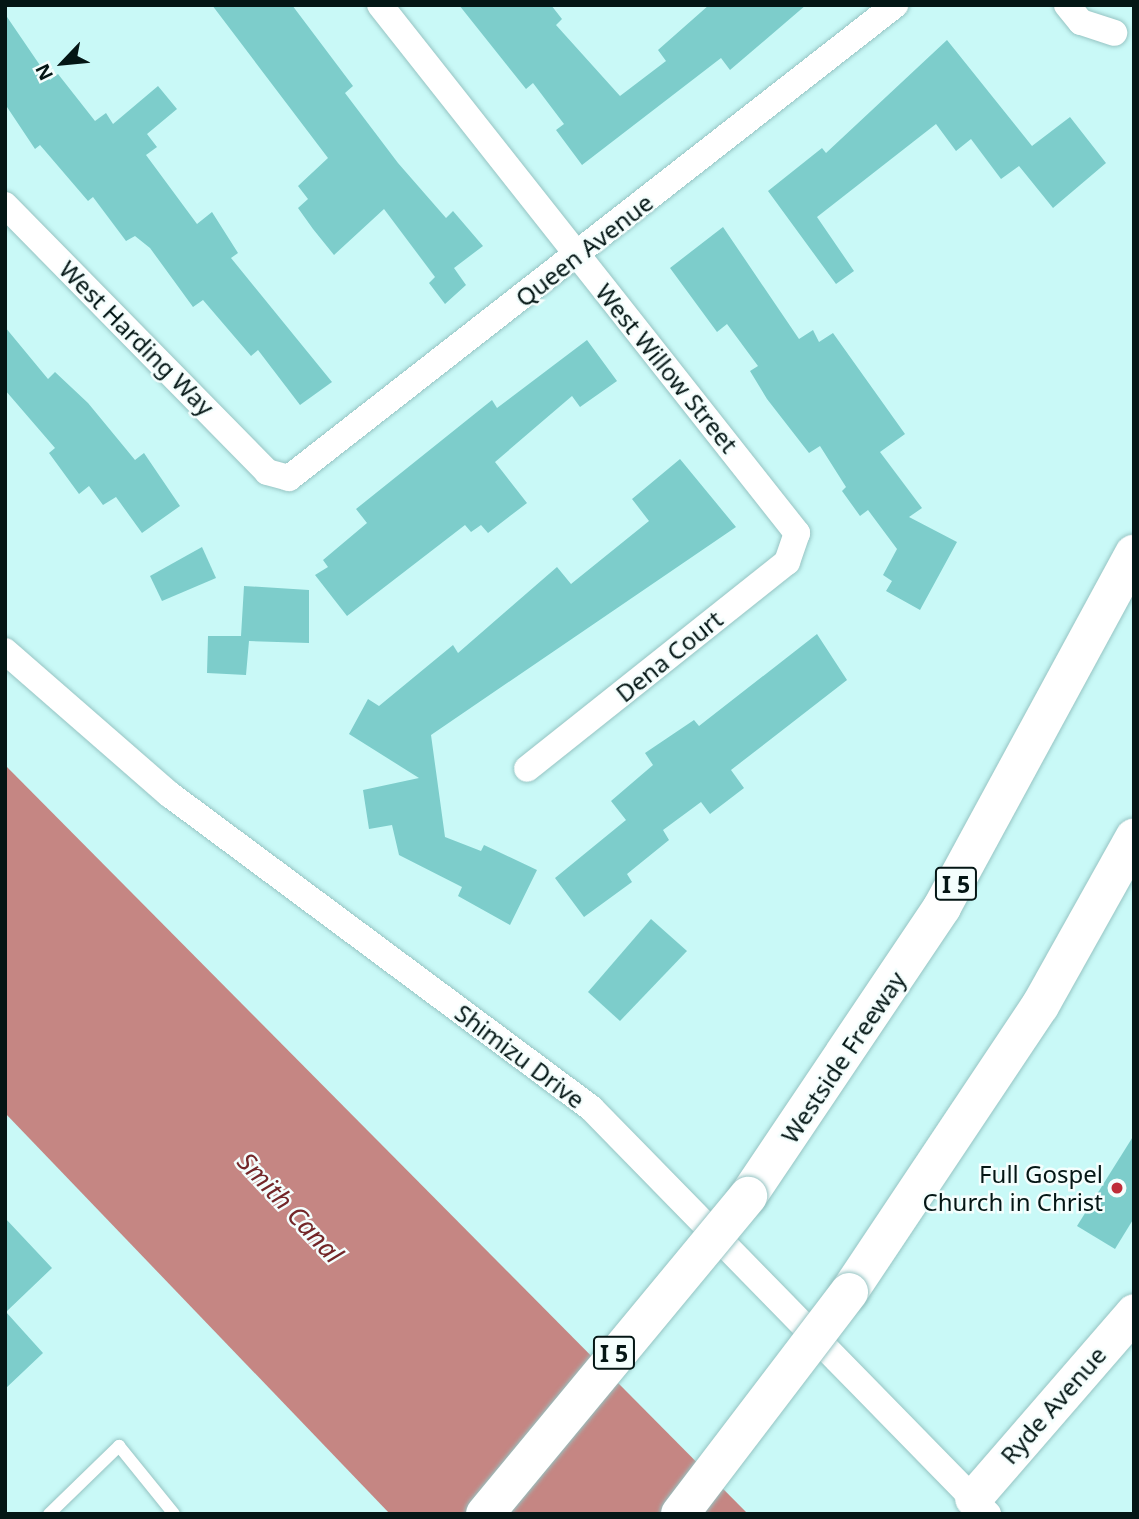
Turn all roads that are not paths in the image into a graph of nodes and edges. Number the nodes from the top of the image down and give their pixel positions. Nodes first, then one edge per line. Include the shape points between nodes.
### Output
1 (380, 5) edge
2 (895, 5) edge
3 (1067, 5) edge
4 (1114, 33) dead end
5 (5, 205) edge
6 (577, 256) junction
7 (267, 472) joint
8 (797, 533) joint
9 (1134, 554) edge
10 (5, 651) edge
11 (527, 769) dead end
12 (1134, 838) edge
13 (1134, 848) edge
14 (1112, 881) junction
15 (1134, 1312) edge
16 (980, 1506) edge
17 (49, 1514) edge
18 (174, 1514) edge
19 (485, 1514) edge
20 (680, 1514) edge

1 - 6 street, West Willow Street
2 - 6 street, Queen Avenue
3 - 4 street via 1081,22
5 - 7 street, West Harding Way
6 - 7 street, Queen Avenue via 303,469 289,478
6 - 8 street, West Willow Street
8 - 11 street, Dena Court via 787,562
9 - 19 highway, Westside Freeway / I 5, bridge via 942,907 748,1196
10 - 16 street, Shimizu Drive via 169,794 591,1108
12 - 14 highway
13 - 14 highway
14 - 20 highway, bridge via 966,1124 849,1292
15 - 16 street, Ryde Avenue
17 - 18 lane via 119,1446

